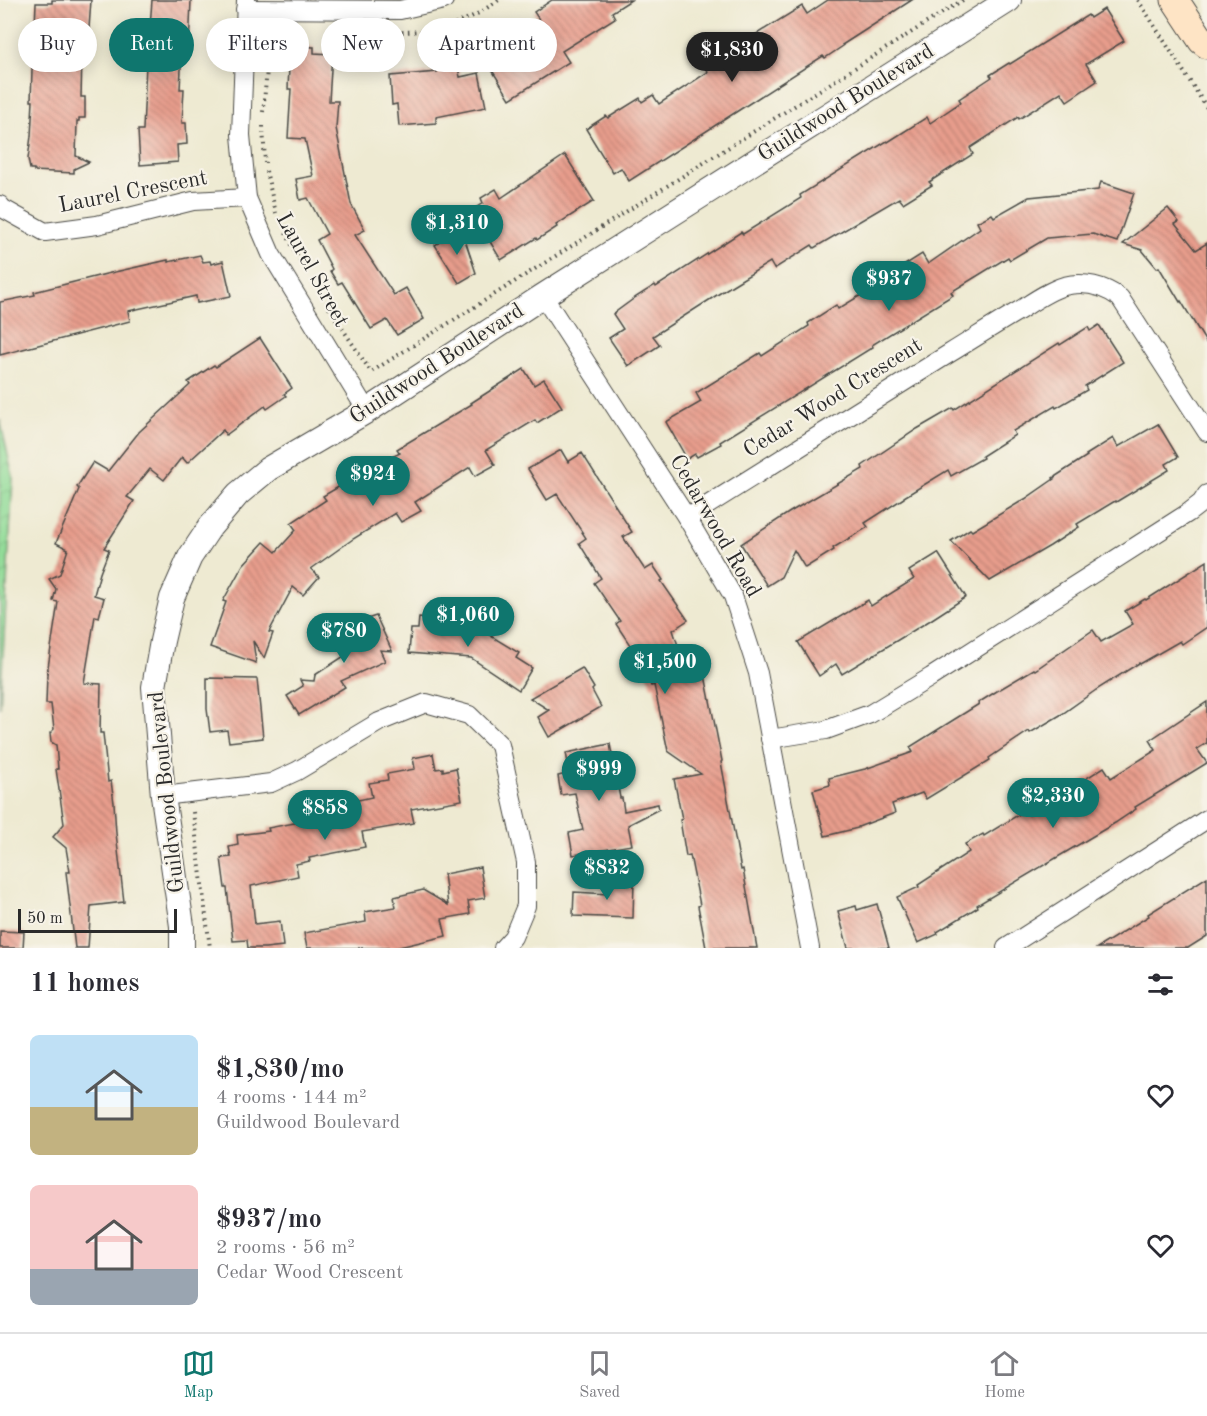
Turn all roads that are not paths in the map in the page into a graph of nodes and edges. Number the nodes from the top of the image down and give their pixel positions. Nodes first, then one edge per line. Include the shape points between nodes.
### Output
1 (444, 0) edge
2 (1009, 0) edge
3 (1175, 0) edge
4 (245, 4) edge
5 (1207, 45) edge
6 (247, 198) junction
7 (0, 205) edge
8 (543, 296) junction
9 (367, 411) junction
10 (1207, 432) edge
11 (1207, 494) edge
12 (687, 518) junction
13 (770, 739) junction
14 (163, 796) junction
15 (1207, 819) edge
16 (182, 948) edge
17 (503, 948) edge
18 (810, 948) edge
19 (1006, 948) edge

1 - 4 street via 400,10
2 - 8 street, Guildwood Boulevard
3 - 5 main road
4 - 6 street, Laurel Street via 241,135
6 - 7 street, Laurel Crescent via 193,201 97,225 45,232
6 - 9 street, Laurel Street via 271,254
8 - 9 street, Guildwood Boulevard
8 - 12 street, Cedarwood Road
9 - 14 street, Guildwood Boulevard via 268,470 238,494 190,557 172,598 154,687
10 - 12 street, Cedar Wood Crescent via 1120,298 1090,285 1064,286 1050,291
11 - 13 street via 1188,513 870,714 826,730
12 - 13 street, Cedarwood Road via 733,596 758,673
13 - 18 street, Cedarwood Road
14 - 16 street, Guildwood Boulevard
14 - 17 street via 271,783 379,722 426,703 469,715 500,745 526,862 526,906 513,937
15 - 19 street

